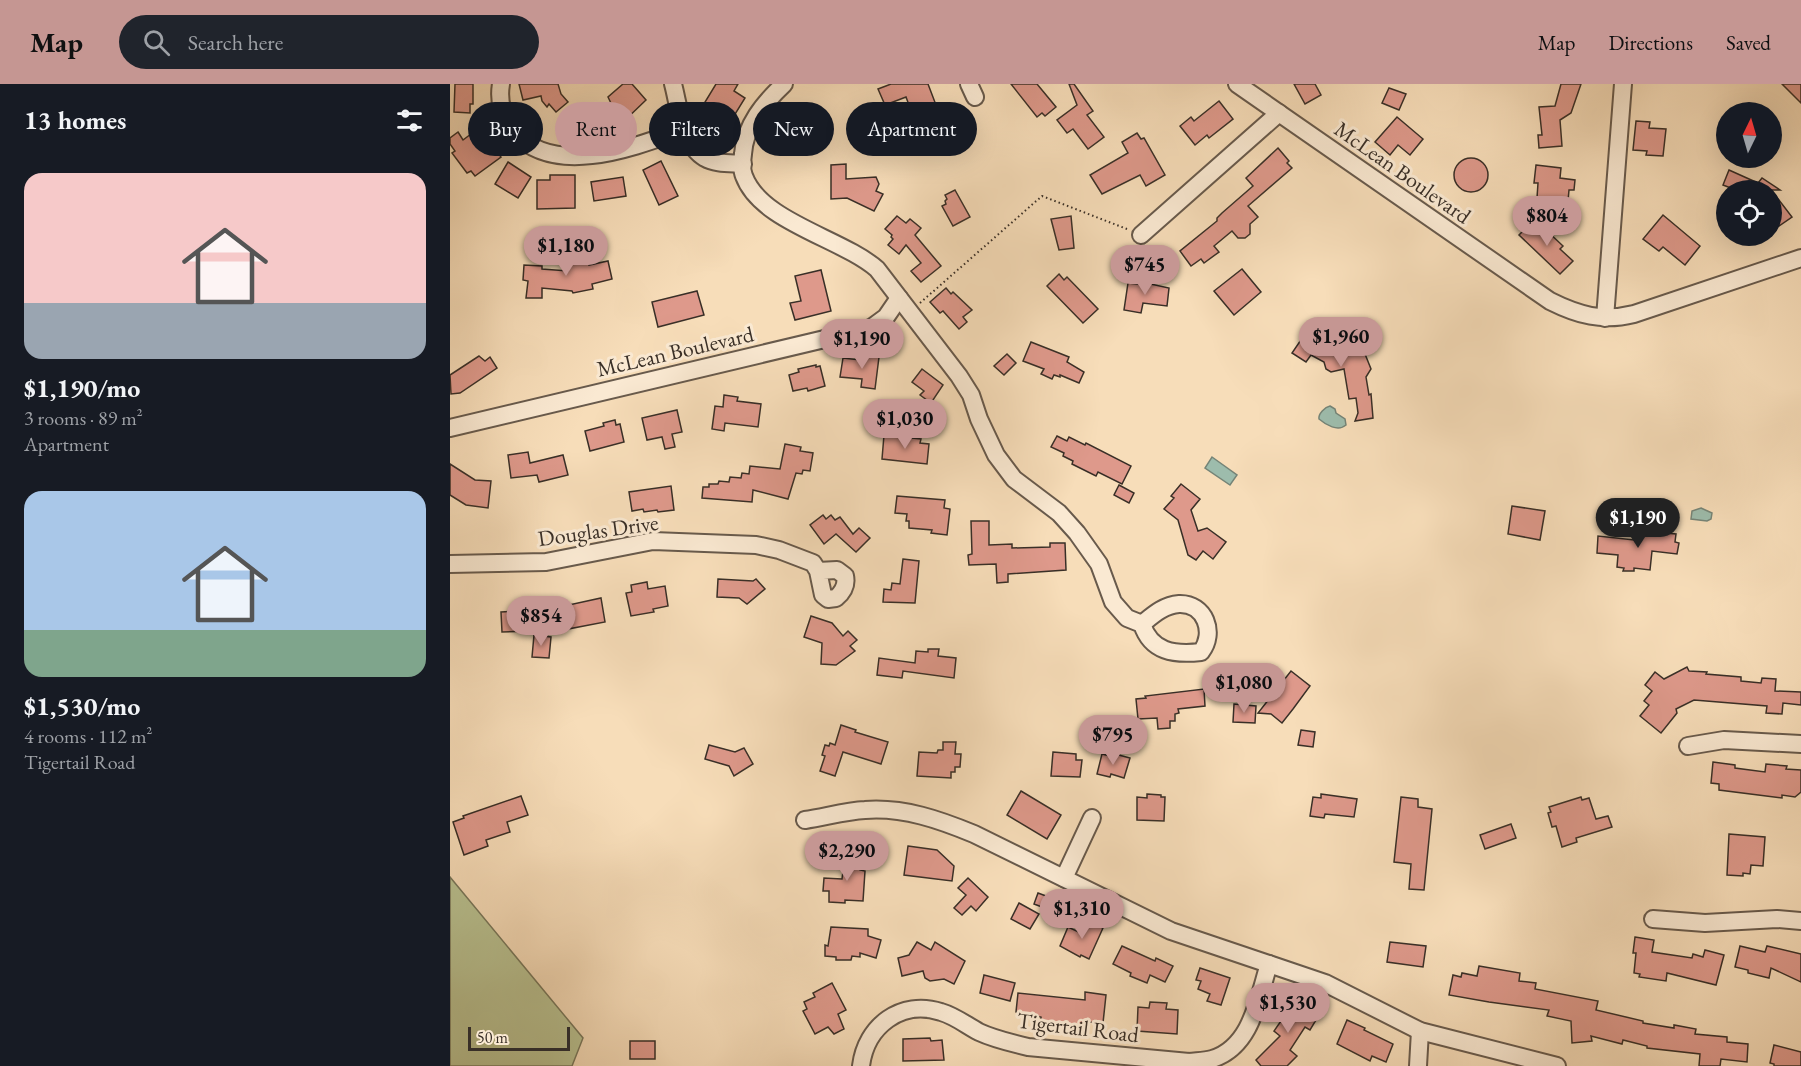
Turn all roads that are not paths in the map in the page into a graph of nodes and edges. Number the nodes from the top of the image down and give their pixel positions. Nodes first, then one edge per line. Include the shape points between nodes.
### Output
1 (501, 84) edge
2 (673, 84) edge
3 (784, 84) edge
4 (1237, 84) edge
5 (1623, 84) edge
6 (678, 102) edge
7 (1279, 113) junction
8 (649, 142) edge
9 (703, 156) edge
10 (742, 164) junction
11 (1141, 235) road end
12 (1801, 258) edge
13 (899, 298) junction
14 (1605, 318) junction
15 (450, 428) edge
16 (450, 564) edge
17 (818, 571) dead end
18 (1142, 624) dead end
19 (1801, 744) edge
20 (1688, 746) dead end
21 (1092, 818) dead end
22 (806, 820) dead end
23 (1064, 878) junction
24 (1653, 919) dead end
25 (1801, 921) edge
26 (1269, 964) junction
27 (1420, 1031) junction
28 (861, 1066) edge
29 (1418, 1066) edge
30 (1557, 1066) edge

1 - 8 street via 504,117 512,129 523,142 554,155 607,152
2 - 6 street
3 - 10 street via 762,106 753,122
4 - 7 street, McLean Boulevard
5 - 14 street
7 - 11 street
7 - 14 street, McLean Boulevard via 1550,301 1587,317
9 - 10 street
10 - 13 street via 745,179 761,202 782,217 864,258
12 - 14 street, McLean Boulevard via 1666,304 1620,318
13 - 15 street, McLean Boulevard via 886,317 871,328
13 - 18 street via 971,395 996,455 1014,479 1059,513 1077,533 1099,564 1113,603 1127,618
16 - 17 street, Douglas Drive via 546,562 653,541 756,545 799,556 813,563
19 - 20 street via 1724,740
21 - 23 street
22 - 23 street via 866,810 918,814 974,834
23 - 26 street via 1171,931
24 - 25 street via 1705,923
26 - 27 street via 1325,983
26 - 28 street, Tigertail Road via 1240,1042 1211,1060 1189,1062 1028,1047 1002,1041 941,1012 926,1009 901,1013 882,1022 864,1049
27 - 29 street
27 - 30 street

